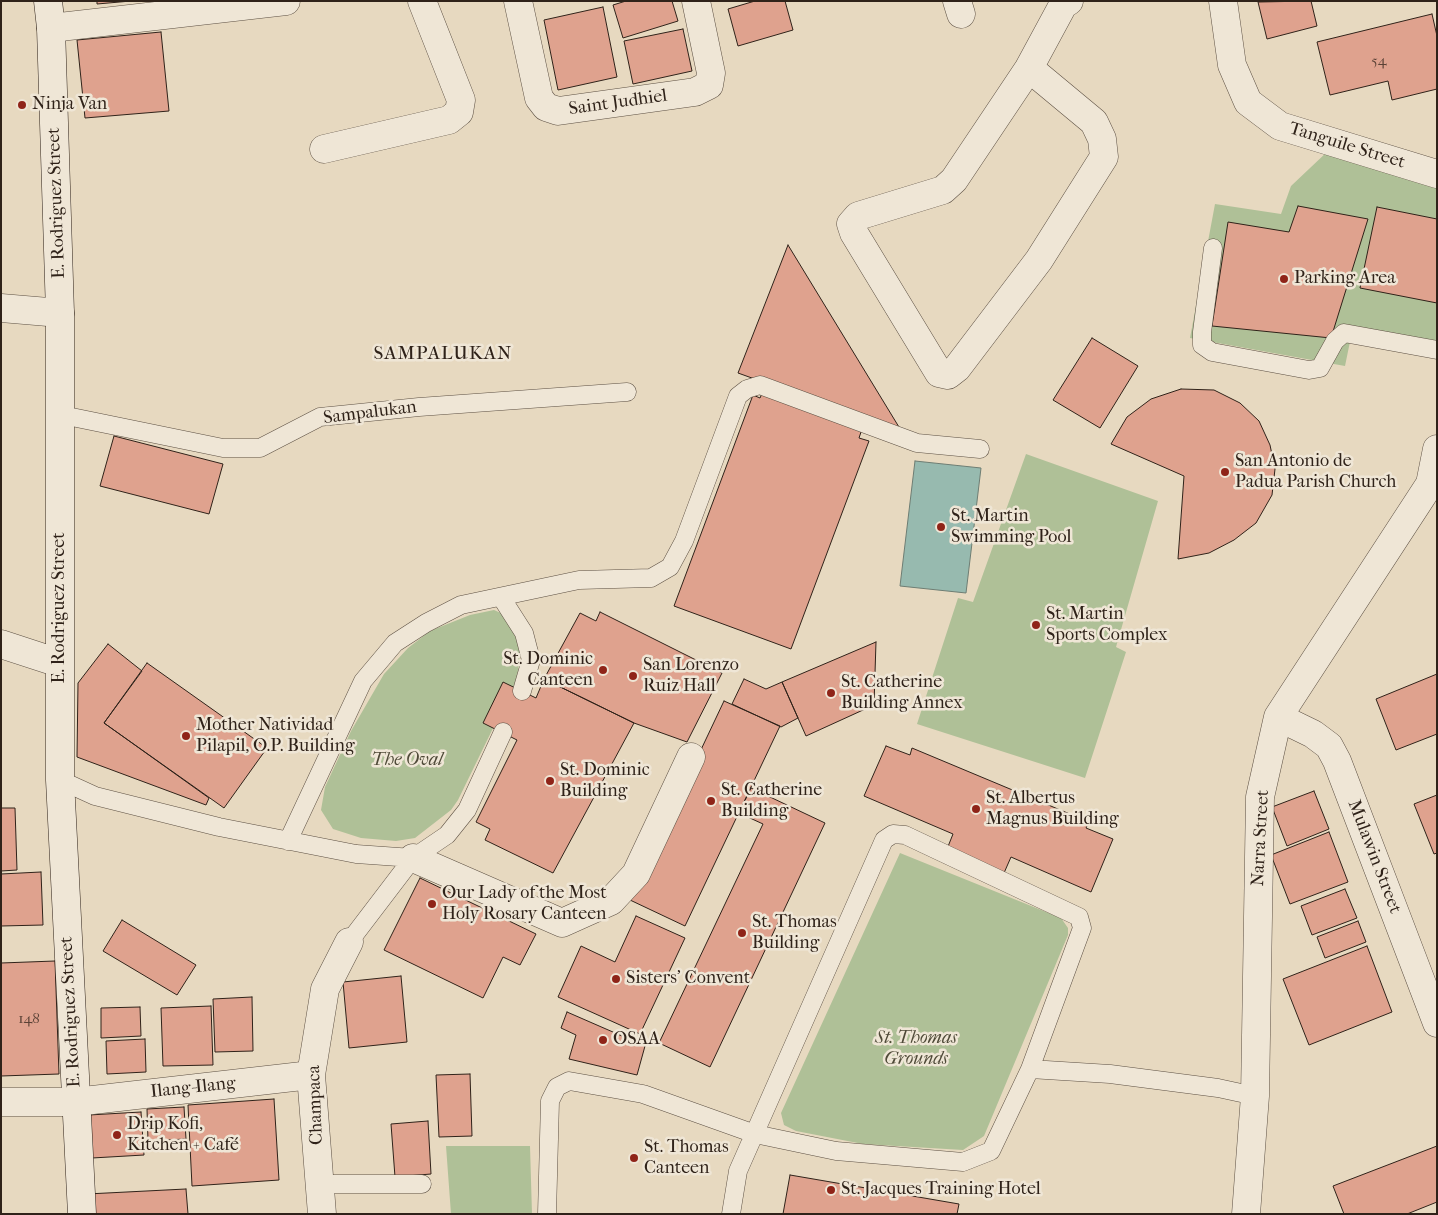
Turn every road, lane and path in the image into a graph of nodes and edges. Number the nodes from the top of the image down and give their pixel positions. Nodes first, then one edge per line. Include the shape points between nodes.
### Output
1 (48, 1) edge
2 (286, 1) edge
3 (422, 1) edge
4 (518, 1) edge
5 (696, 1) edge
6 (1069, 1) edge
7 (1223, 1) edge
8 (51, 28) junction
9 (1029, 68) junction
10 (324, 149) dead end
11 (1437, 174) edge
12 (1213, 248) dead end
13 (1, 308) edge
14 (60, 313) junction
15 (1437, 350) edge
16 (627, 392) dead end
17 (62, 415) junction
18 (980, 449) dead end
19 (1437, 449) edge
20 (1433, 488) edge
21 (502, 597) junction
22 (1, 644) edge
23 (59, 663) junction
24 (522, 690) dead end
25 (1278, 717) junction
26 (503, 732) dead end
27 (692, 757) dead end
28 (60, 780) junction
29 (288, 841) junction
30 (413, 858) junction
31 (349, 942) joint
32 (1437, 1023) edge
33 (1030, 1069) junction
34 (311, 1075) junction
35 (1255, 1096) junction
36 (1, 1102) edge
37 (75, 1102) junction
38 (755, 1134) junction
39 (320, 1184) junction
40 (422, 1184) dead end
41 (82, 1214) edge
42 (322, 1214) edge
43 (547, 1214) edge
44 (731, 1214) edge
45 (1246, 1214) edge

1 - 8 street, E. Rodriguez Street
2 - 8 street
3 - 10 street via 460,100 459,112 449,120
4 - 5 street, Saint Judhiel via 539,98 546,107 558,111 695,92 709,85 710,73
6 - 9 street
7 - 11 street, Tanguile Street via 1232,65 1248,102 1280,126
8 - 14 street, E. Rodriguez Street
9 - 9 street via 954,180 943,190 858,216 851,224 939,373 948,374 957,368 1039,260 1104,158 1102,139 1094,122
12 - 15 lane via 1202,332 1202,345 1212,352 1309,370 1320,368 1335,341 1344,333
13 - 14 street
14 - 17 street, E. Rodriguez Street
16 - 17 lane, Sampalukan via 320,417 260,448 222,448
17 - 23 street, E. Rodriguez Street
18 - 21 lane via 917,443 760,385 738,396 684,541 670,567 650,578 579,580
19 - 20 street, Narra Street
20 - 25 street, Narra Street
21 - 24 lane via 524,633 531,660
21 - 29 lane via 461,605 395,643 363,681
22 - 23 street
23 - 28 street, E. Rodriguez Street
25 - 32 street, Mulawin Street via 1324,742 1338,761
25 - 35 street, Narra Street via 1260,797
26 - 30 lane via 467,810 447,835
27 - 30 street via 636,874 611,901 562,923
28 - 29 lane via 94,796
28 - 37 street, E. Rodriguez Street
29 - 30 lane via 356,854
30 - 31 lane
31 - 34 street, Champaca via 325,989
33 - 35 lane via 1110,1074
33 - 38 lane via 991,1151 963,1162 836,1151
33 - 38 lane via 1082,928 1079,917 905,835 893,834 884,840
34 - 37 street, Ilang-Ilang
34 - 39 street, Champaca
35 - 45 street, Narra Street
36 - 37 street, Ilang-Ilang
37 - 41 street, E. Rodriguez Street
38 - 43 lane via 643,1094 569,1080 557,1087 550,1101
38 - 44 lane via 738,1171
39 - 40 lane
39 - 42 street, Champaca

